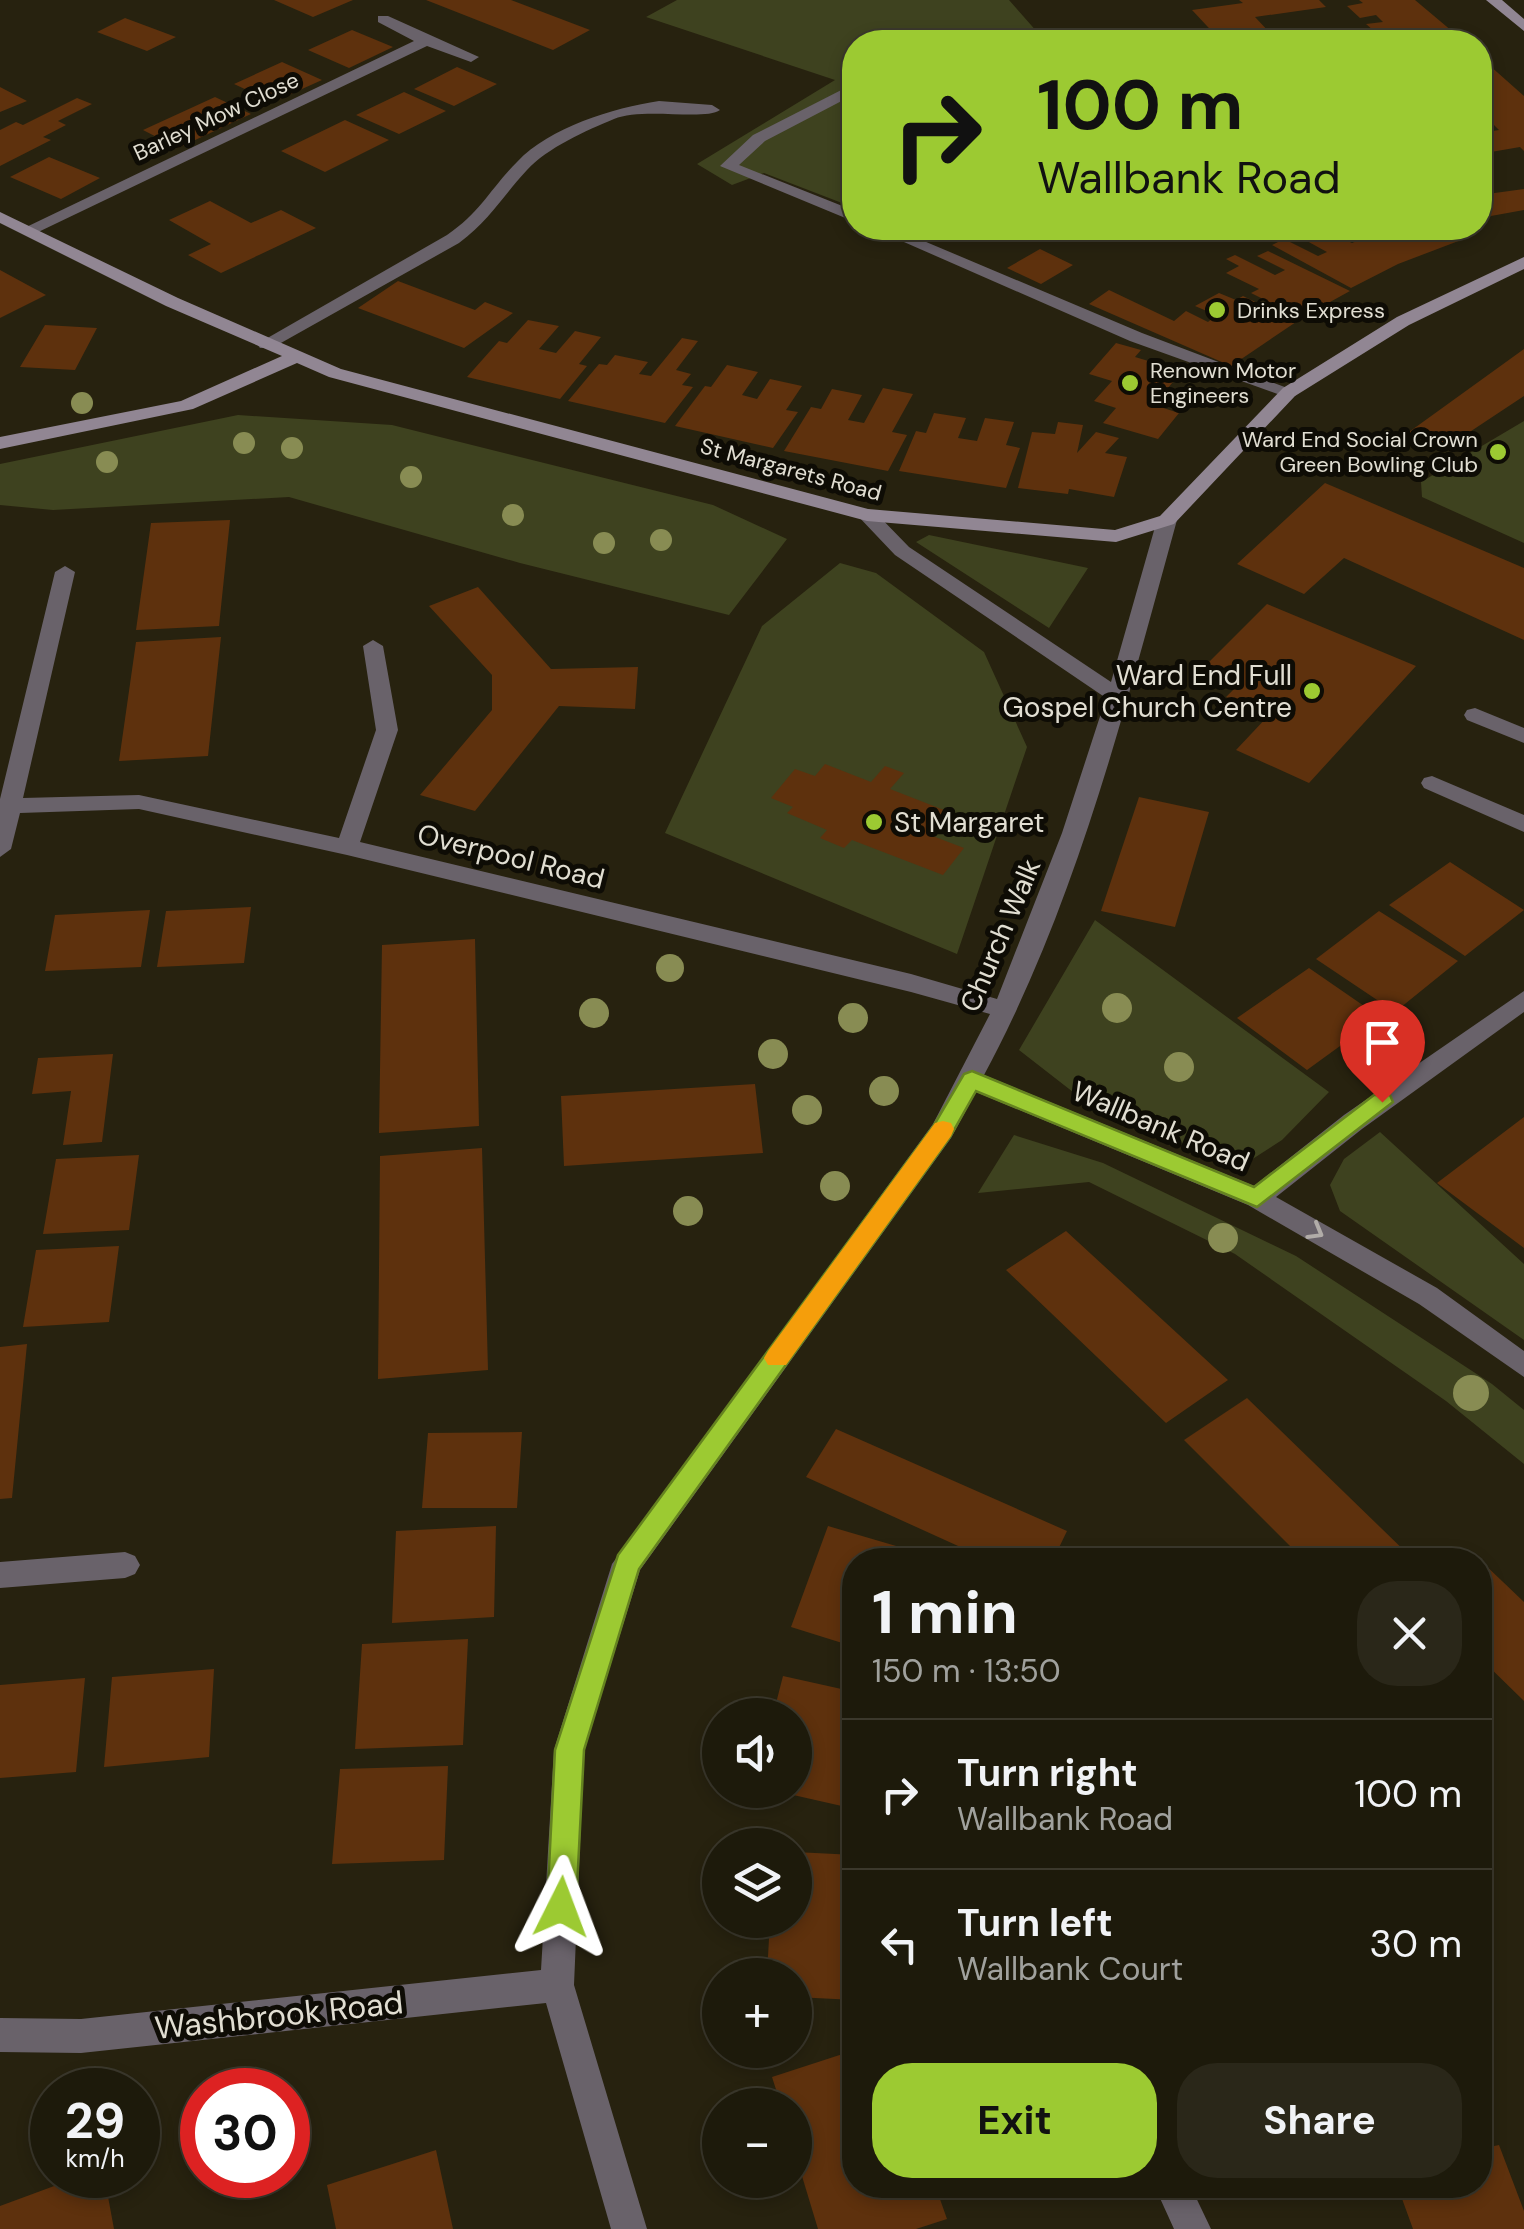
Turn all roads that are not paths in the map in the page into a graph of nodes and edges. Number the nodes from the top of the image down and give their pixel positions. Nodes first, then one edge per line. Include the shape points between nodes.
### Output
1 (1500, 2) edge
2 (383, 20) dead end
3 (1524, 27) edge
4 (426, 42) junction
5 (471, 57) dead end
6 (842, 95) edge
7 (712, 110) dead end
8 (842, 212) edge
9 (0, 217) edge
10 (26, 231) junction
11 (908, 240) edge
12 (1524, 262) edge
13 (266, 344) junction
14 (295, 357) junction
15 (1289, 392) junction
16 (0, 443) edge
17 (867, 515) junction
18 (1167, 520) junction
19 (65, 572) dead end
20 (373, 646) dead end
21 (1118, 697) junction
22 (1475, 714) dead end
23 (1524, 736) edge
24 (1432, 783) dead end
25 (6, 806) edge
26 (1524, 826) edge
27 (348, 847) junction
28 (0, 849) edge
29 (1524, 1000) edge
30 (1002, 1009) junction
31 (972, 1080) junction
32 (1257, 1198) junction
33 (1524, 1366) edge
34 (125, 1565) dead end
35 (0, 1574) edge
36 (557, 1985) junction
37 (0, 2036) edge
38 (1178, 2198) edge
39 (630, 2229) edge
40 (1193, 2229) edge

1 - 3 street
2 - 4 street
4 - 5 street
4 - 10 street, Barley Mow Close
6 - 8 street via 759,138 728,166
7 - 13 street via 659,106 616,112 582,127 524,163 481,220
9 - 10 street, St Margarets Road
10 - 13 street, St Margarets Road
11 - 15 street
12 - 15 street, St Margarets Road via 1403,321
13 - 14 street, St Margarets Road
14 - 16 street via 186,405
14 - 17 street, St Margarets Road
15 - 18 street, St Margarets Road
17 - 18 street, St Margarets Road via 1116,536
17 - 21 street via 902,551
18 - 21 street, Church Walk
19 - 25 street
20 - 27 street via 387,730
21 - 30 street, Church Walk via 1052,896
22 - 23 street
24 - 26 street
25 - 27 street, Overpool Road via 140,802
25 - 28 street
27 - 30 street, Overpool Road
29 - 32 street
30 - 31 street, Church Walk
31 - 32 street, Wallbank Road
31 - 36 street, Church Walk via 942,1131 628,1564 570,1750
32 -> 33 street, Wallbank Road via 1428,1296
34 - 35 street
36 - 37 street, Washbrook Road via 81,2036
36 - 39 street, Church Walk
38 - 40 street

